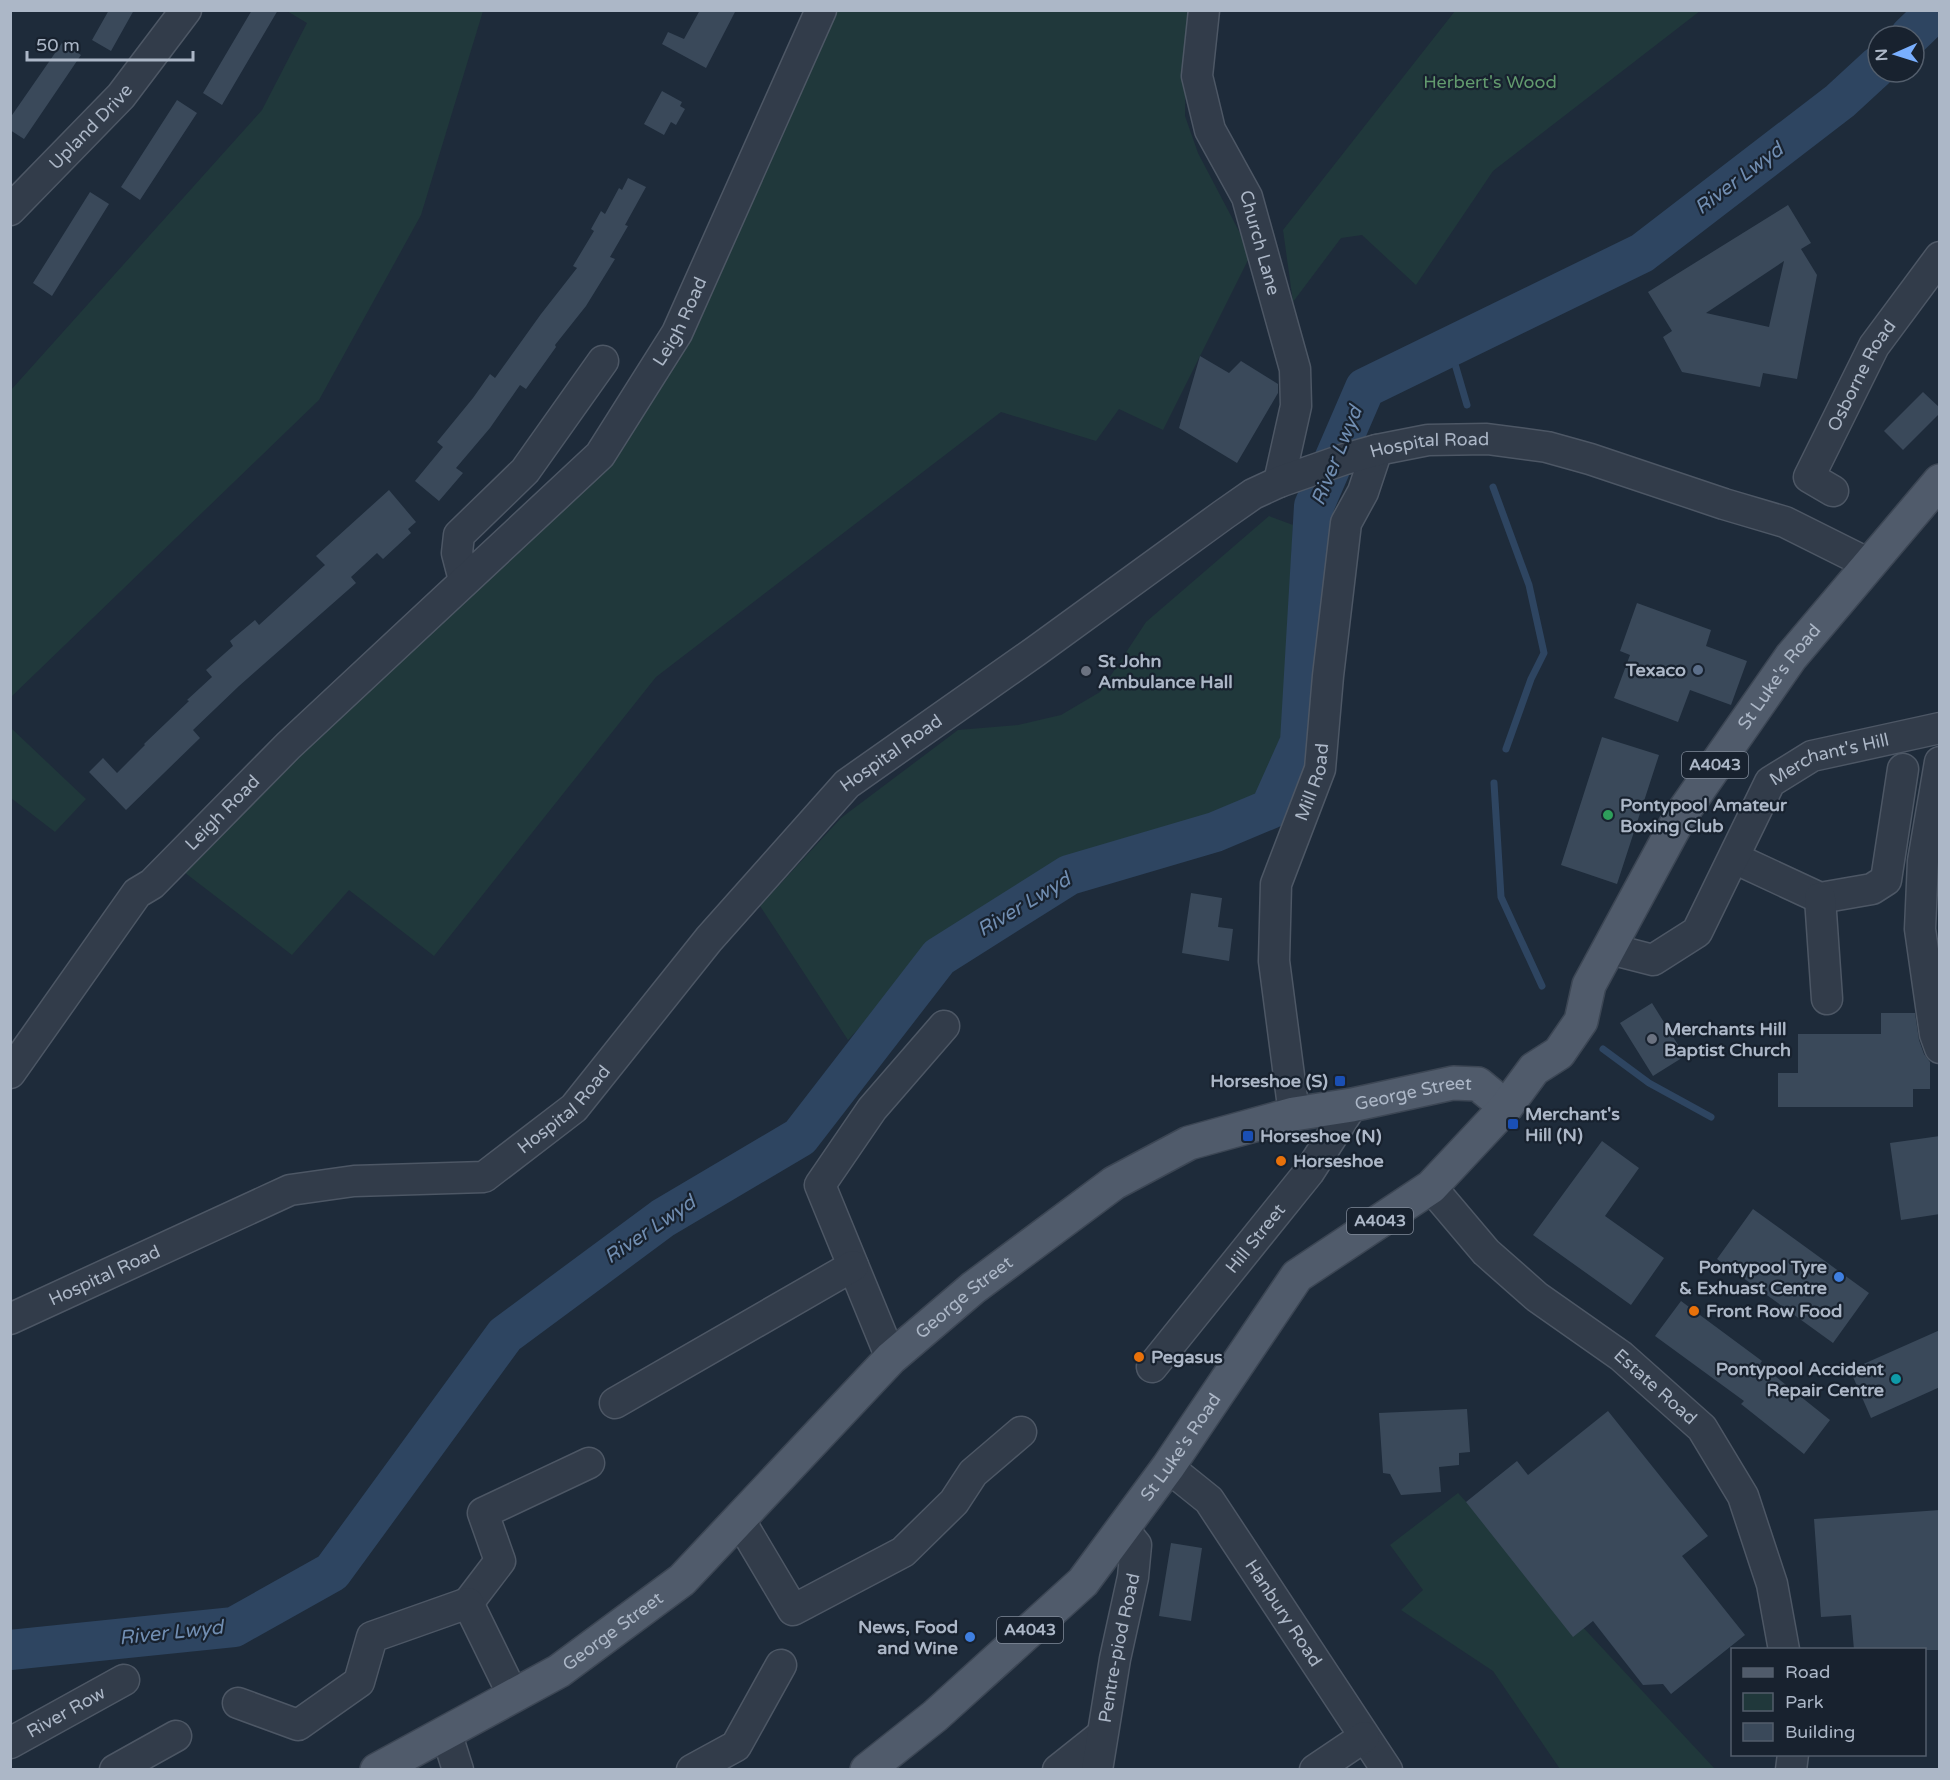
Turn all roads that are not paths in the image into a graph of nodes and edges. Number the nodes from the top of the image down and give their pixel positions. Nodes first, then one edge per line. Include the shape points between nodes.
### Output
1 (186, 10) edge
2 (821, 10) edge
3 (1204, 10) edge
4 (10, 210) edge
5 (1940, 258) edge
6 (603, 361) dead end
7 (1377, 450) junction
8 (1288, 479) junction
9 (1940, 481) edge
10 (1833, 491) dead end
11 (1869, 564) junction
12 (464, 580) junction
13 (1940, 728) edge
14 (1940, 762) edge
15 (1903, 769) dead end
16 (1734, 858) junction
17 (1820, 898) junction
18 (1610, 949) junction
19 (1827, 999) dead end
20 (944, 1026) dead end
21 (1940, 1048) edge
22 (10, 1073) edge
23 (1352, 1105) junction
24 (1506, 1107) junction
25 (1294, 1114) junction
26 (1431, 1186) junction
27 (853, 1266) junction
28 (10, 1319) edge
29 (891, 1358) junction
30 (1152, 1367) dead end
31 (615, 1403) dead end
32 (1021, 1431) dead end
33 (589, 1463) dead end
34 (1168, 1467) junction
35 (739, 1519) junction
36 (1123, 1529) junction
37 (468, 1603) junction
38 (1784, 1648) edge
39 (781, 1665) dead end
40 (123, 1680) dead end
41 (513, 1695) junction
42 (238, 1703) dead end
43 (446, 1732) junction
44 (176, 1736) dead end
45 (1102, 1736) junction
46 (1364, 1737) junction
47 (10, 1743) edge
48 (115, 1770) edge
49 (378, 1770) edge
50 (458, 1770) edge
51 (692, 1770) edge
52 (867, 1770) edge
53 (1058, 1770) edge
54 (1097, 1770) edge
55 (1315, 1770) edge
56 (1387, 1770) edge

1 - 4 street, Upland Drive via 121,96
2 - 12 street, Leigh Road via 671,343 600,455
3 - 8 street, Church Lane via 1197,76 1210,130 1247,196 1294,369 1296,406
5 - 10 street, Osborne Road via 1874,346 1809,477
6 - 12 street via 525,471 459,535 457,553
7 - 8 street, Hospital Road
7 - 11 street, Hospital Road via 1428,440 1476,439 1547,447 1785,522
7 - 25 street, Mill Road via 1363,492 1346,524 1320,769 1276,884 1274,961
8 - 28 street, Hospital Road via 1253,494 847,784 709,939 574,1108 484,1177 354,1180 290,1190
9 - 11 main road, St Luke's Road / A4043
11 - 18 main road, St Luke's Road / A4043 via 1791,657 1681,815
12 - 22 street, Leigh Road via 288,746 152,884 137,893
13 - 16 street, Merchant's Hill via 1812,756 1770,782
14 - 21 street via 1923,861 1920,929
15 - 17 street via 1886,879 1872,889
16 - 17 street
16 - 18 street, Merchant's Hill via 1697,932 1653,960
17 - 19 street
18 - 24 main road, St Luke's Road / A4043 via 1589,985 1581,1021 1559,1053 1534,1069
20 - 27 street via 872,1109 820,1185
23 - 24 main road, George Street via 1453,1083 1478,1084
23 - 25 main road, George Street
23 - 30 street, Hill Street via 1309,1173
24 - 26 main road, St Luke's Road / A4043
25 - 29 main road, George Street via 1189,1143 1114,1183 973,1288
26 - 34 main road, St Luke's Road / A4043 via 1297,1276
26 - 38 street, Estate Road via 1486,1252 1537,1297 1621,1356 1702,1428 1743,1496 1772,1584
27 - 29 street
27 - 31 street
29 - 35 main road, George Street
32 - 35 street via 973,1473 954,1502 903,1552 793,1610
33 - 37 street via 483,1513 500,1561
34 - 36 main road, St Luke's Road / A4043
34 - 46 street, Hanbury Road via 1209,1500
35 - 41 main road, George Street via 682,1580 559,1671
36 - 45 street, Pentre-piod Road via 1136,1545 1133,1577
36 - 52 main road, St Luke's Road / A4043 via 1083,1582 935,1716
37 - 41 street
37 - 42 street via 372,1637 359,1682 298,1725
39 - 51 street via 736,1746
40 - 47 street, River Row
41 - 43 main road, George Street
43 - 49 main road, George Street
43 - 50 street
44 - 48 street
45 - 53 street
45 - 54 street, Pentre-piod Road
46 - 55 street
46 - 56 street, Hanbury Road

